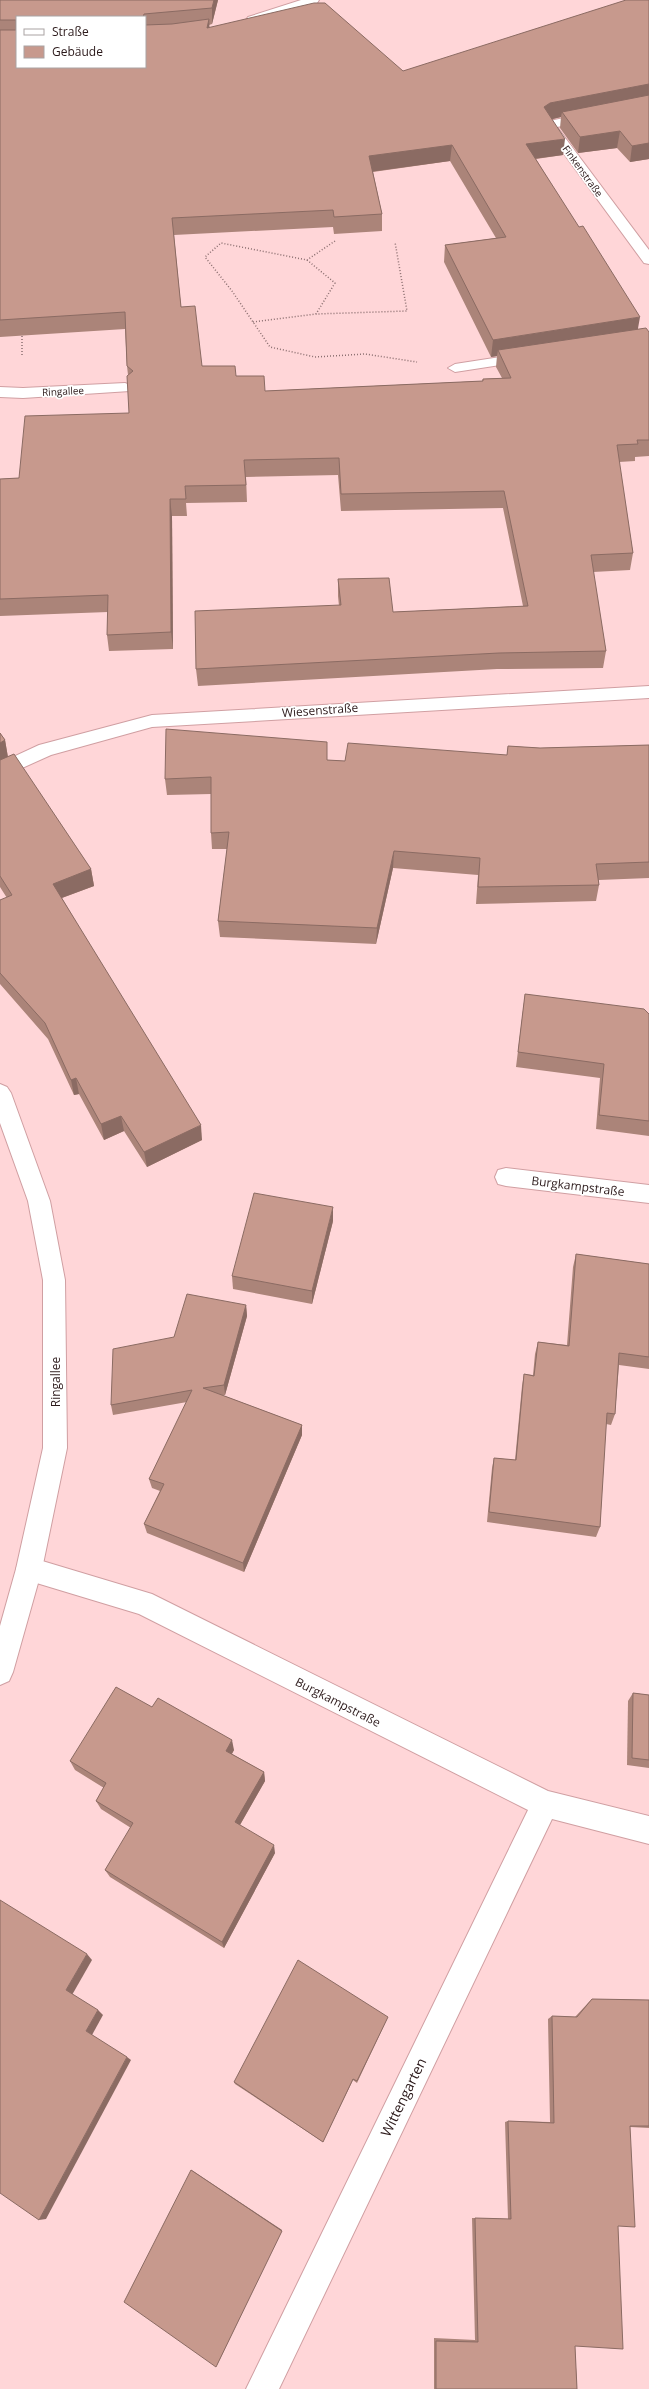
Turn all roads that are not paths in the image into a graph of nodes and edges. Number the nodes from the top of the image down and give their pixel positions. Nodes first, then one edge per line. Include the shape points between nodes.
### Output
1 (313, 0) edge
2 (243, 23) edge
3 (649, 105) edge
4 (649, 260) edge
5 (540, 355) edge
6 (455, 368) road end
7 (125, 388) dead end
8 (0, 392) edge
9 (649, 692) edge
10 (0, 771) edge
11 (0, 1093) edge
12 (506, 1177) dead end
13 (649, 1194) edge
14 (29, 1569) junction
15 (0, 1672) edge
16 (545, 1804) junction
17 (649, 1830) edge
18 (262, 2389) edge

1 - 2 street
3 - 4 street, Finkenstraße via 549,125
5 - 6 street
7 - 8 street, Ringallee
9 - 10 street, Wiesenstraße via 152,721 45,750
11 - 14 street, Ringallee via 39,1201 54,1280 55,1448
12 - 13 street, Burgkampstraße
14 - 15 street, Ringallee
14 - 16 street, Burgkampstraße via 143,1603
16 - 17 street, Burgkampstraße
16 - 18 street, Wittengarten

